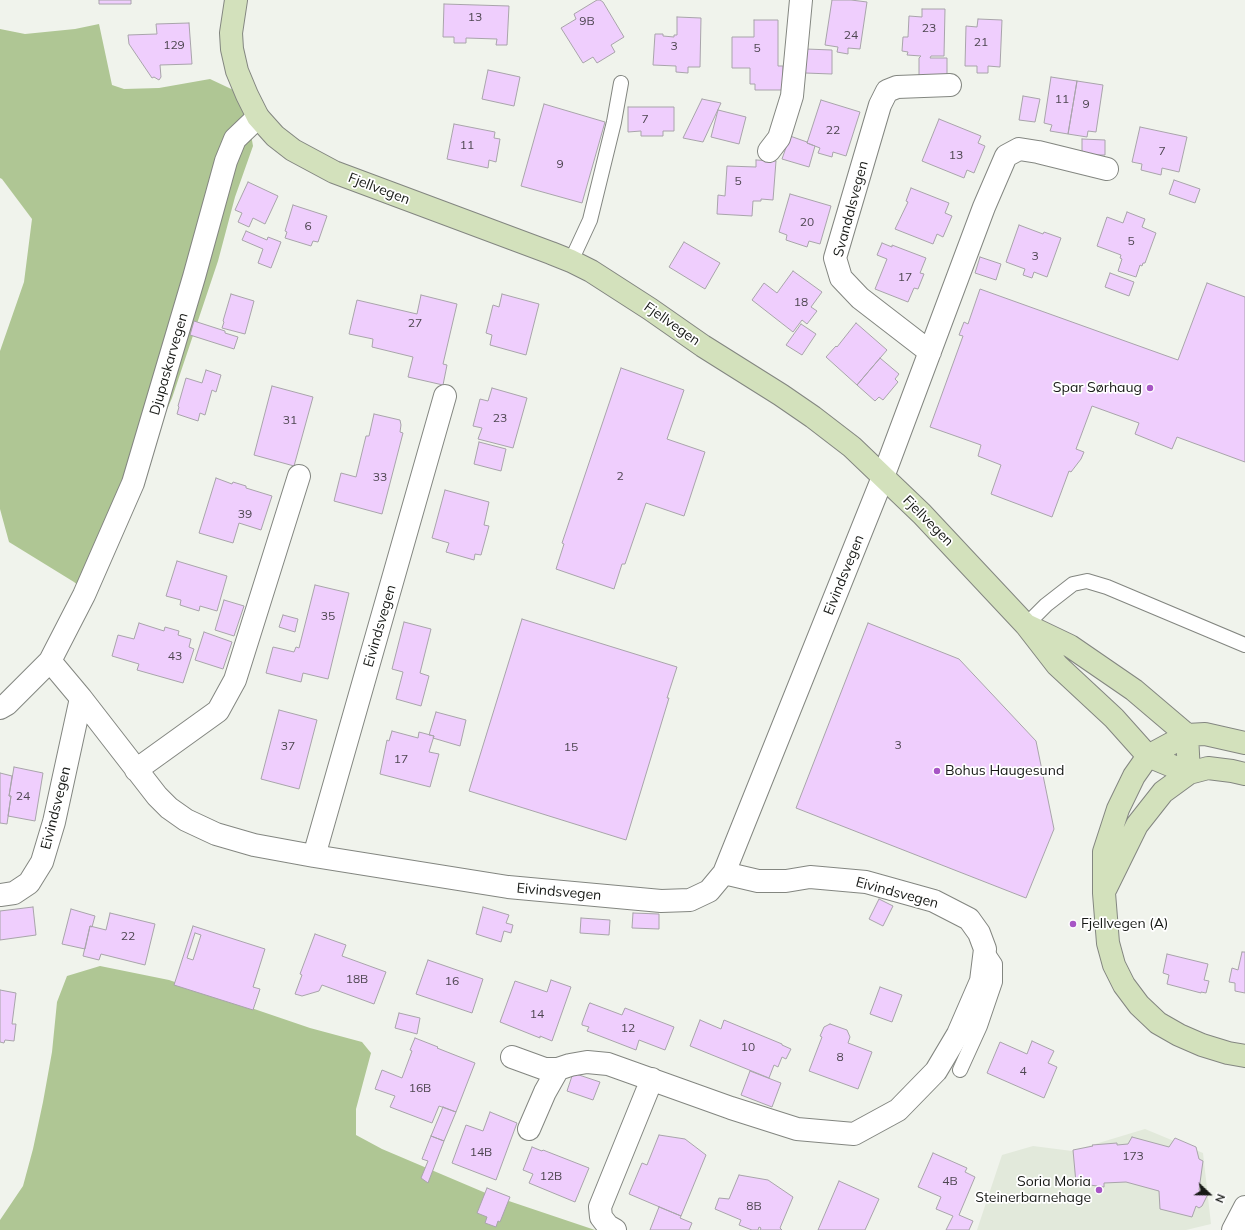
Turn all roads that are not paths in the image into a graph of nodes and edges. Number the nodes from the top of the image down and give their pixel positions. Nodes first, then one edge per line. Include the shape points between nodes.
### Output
1 (236, 0) edge
2 (801, 0) edge
3 (621, 83) dead end
4 (950, 85) dead end
5 (258, 117) junction
6 (769, 151) dead end
7 (1107, 169) dead end
8 (571, 261) junction
9 (930, 352) junction
10 (445, 396) dead end
11 (299, 476) dead end
12 (883, 477) junction
13 (1026, 625) junction
14 (1245, 645) edge
15 (50, 661) junction
16 (81, 698) junction
17 (0, 708) edge
18 (1187, 735) junction
19 (1245, 744) edge
20 (1148, 756) junction
21 (136, 770) junction
22 (1189, 773) junction
23 (1245, 774) edge
24 (314, 856) junction
25 (724, 873) junction
26 (1104, 892) junction
27 (0, 895) edge
28 (985, 948) junction
29 (1245, 1056) edge
30 (512, 1057) dead end
31 (558, 1069) junction
32 (960, 1070) dead end
33 (652, 1079) junction
34 (529, 1129) dead end
35 (1245, 1207) edge
36 (615, 1230) edge
37 (1233, 1230) edge

1 - 5 main road via 231,33 232,49 237,71
2 - 6 street via 792,96 779,138
3 - 8 lane via 590,220
4 - 9 street, Svandalsvegen via 897,87 887,91 880,105 835,258 840,278 860,298
5 - 8 main road, Fjellvegen via 275,136 293,150 334,172
5 - 15 street, Djupaskarvegen via 235,139 226,161 133,483 84,595
7 - 9 street via 1019,149 1006,156 984,207
8 - 12 main road, Fjellvegen via 645,305 813,417 852,447
9 - 12 street
10 - 24 street, Eivindsvegen
11 - 21 street via 235,680 218,711
12 - 13 main road, Fjellvegen via 922,514
12 - 25 street, Eivindsvegen
13 - 14 lane via 1073,584 1088,581
13 - 18 main road, Fjellvegen via 1070,646 1134,690
13 - 20 main road, Fjellvegen via 1057,665 1114,718
15 - 16 street, Eivindsvegen
15 - 17 street, Djupaskarvegen
16 - 21 street, Eivindsvegen
16 - 27 street, Eivindsvegen via 54,822 42,862 29,883 14,893
18 - 19 main road via 1205,734
18 - 20 main road
18 - 22 main road
20 - 22 main road, Fjellvegen
20 - 26 main road via 1134,776 1113,824 1104,852
21 - 24 street, Eivindsvegen via 157,796 186,820 216,834 254,845
22 - 23 main road via 1208,768
22 - 26 main road via 1163,792 1137,825
24 - 25 street, Eivindsvegen via 508,887 661,901 690,900 709,891
25 - 28 street, Eivindsvegen via 758,881 786,881 810,877 866,882 934,901 969,919 979,932
26 - 29 main road via 1108,943 1114,965 1124,985 1139,1005 1158,1023 1179,1035 1202,1045
28 - 32 lane via 995,964 995,982 980,1026
28 - 33 street, Eivindsvegen via 981,981 958,1034 936,1071 898,1110 854,1134 797,1129
30 - 31 street, Eivindsvegen via 545,1069
31 - 33 street, Eivindsvegen via 587,1062 608,1064
31 - 34 street
33 - 36 street via 600,1207 601,1217
35 - 37 street

